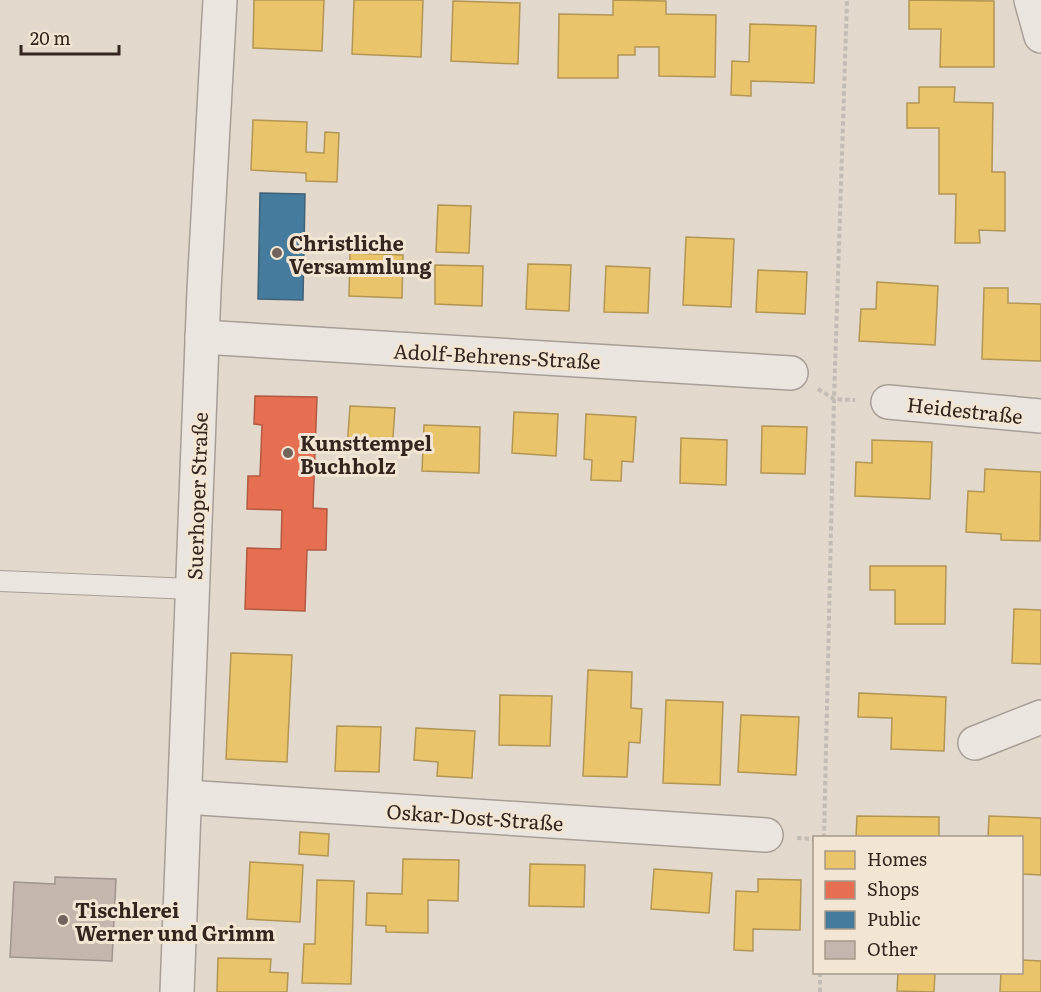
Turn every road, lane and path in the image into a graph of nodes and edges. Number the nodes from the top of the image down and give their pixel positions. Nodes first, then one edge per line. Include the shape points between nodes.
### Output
1 (220, 0) edge
2 (847, 0) edge
3 (1031, 0) edge
4 (1041, 36) edge
5 (202, 337) junction
6 (791, 373) joint
7 (834, 399) junction
8 (888, 402) joint
9 (1041, 416) edge
10 (0, 581) edge
11 (192, 589) junction
12 (1041, 717) edge
13 (975, 743) dead end
14 (185, 797) junction
15 (766, 835) dead end
16 (824, 836) edge
17 (820, 974) edge
18 (177, 992) edge
19 (820, 992) edge

1 - 5 street, Suerhoper Straße
2 - 7 path
3 - 4 street
5 - 6 street, Adolf-Behrens-Straße
5 - 11 street, Suerhoper Straße
6 - 7 path
7 - 8 path
7 - 16 path
8 - 9 street, Heidestraße
10 - 11 lane
11 - 14 street, Suerhoper Straße
12 - 13 street
14 - 15 street, Oskar-Dost-Straße
14 - 18 street, Suerhoper Straße
17 - 19 path

